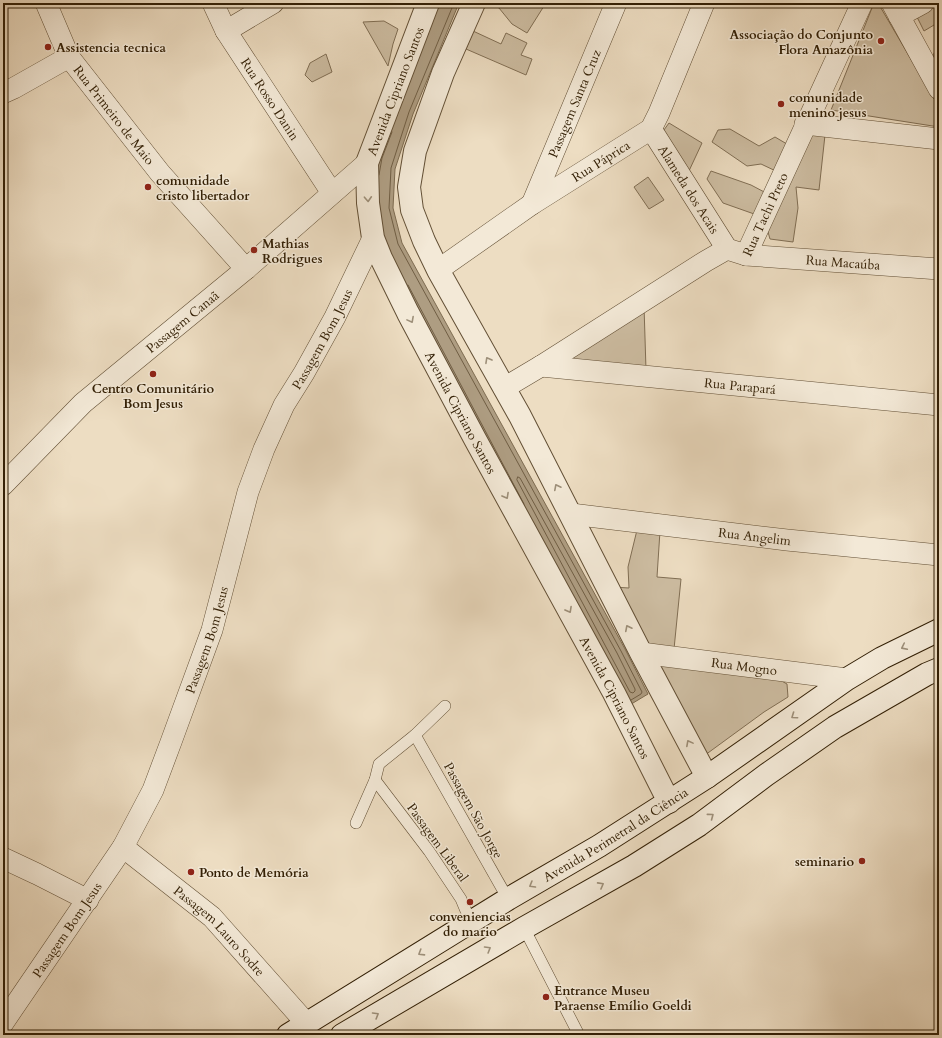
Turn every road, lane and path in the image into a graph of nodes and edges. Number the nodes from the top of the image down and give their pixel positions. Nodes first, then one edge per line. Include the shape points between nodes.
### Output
1 (46, 3) edge
2 (213, 3) edge
3 (273, 3) edge
4 (428, 3) edge
5 (474, 3) edge
6 (616, 3) edge
7 (704, 3) edge
8 (862, 3) edge
9 (923, 3) edge
10 (895, 9) edge
11 (226, 31) junction
12 (70, 57) junction
13 (939, 89) edge
14 (3, 93) edge
15 (805, 124) junction
16 (651, 129) junction
17 (939, 139) edge
18 (367, 163) junction
19 (332, 193) junction
20 (532, 204) junction
21 (374, 238) junction
22 (737, 252) junction
23 (246, 269) junction
24 (438, 270) junction
25 (939, 270) edge
26 (540, 366) junction
27 (504, 388) junction
28 (939, 405) edge
29 (5, 479) edge
30 (570, 514) junction
31 (939, 554) edge
32 (939, 630) edge
33 (641, 653) junction
34 (939, 669) edge
35 (847, 679) junction
36 (445, 706) dead end
37 (415, 735) junction
38 (707, 777) junction
39 (375, 780) junction
40 (669, 802) junction
41 (356, 823) dead end
42 (123, 847) junction
43 (3, 858) edge
44 (508, 899) junction
45 (88, 900) junction
46 (471, 923) junction
47 (524, 928) junction
48 (3, 1023) edge
49 (307, 1024) junction
50 (288, 1035) edge
51 (342, 1035) edge
52 (579, 1035) edge

1 - 12 street, Rua Primeiro de Maio
2 - 11 street, Rua Rosso Danin
3 - 11 street
4 - 18 street, Avenida Cipriano Santos
5 - 24 street via 443,73 415,151 409,187 412,210
6 - 20 street, Passagem Santa Cruz
7 - 16 street, Rua Páprica via 660,113
8 - 15 street, Rua Tachi Preto
9 - 10 street
10 - 13 street
11 - 19 street, Rua Rosso Danin
12 - 14 street
12 - 23 street, Rua Primeiro de Maio via 160,173
15 - 17 street
15 - 22 street, Rua Tachi Preto
16 - 20 street, Rua Páprica
16 - 22 street, Alameda dos Acais
18 - 19 street, Passagem Canaã
18 -> 21 street, Avenida Cipriano Santos via 368,203
19 - 23 street, Passagem Canaã
20 - 24 street, Rua Páprica
21 -> 40 street, Avenida Cipriano Santos via 408,313 614,693
21 - 42 street, Passagem Bom Jesus via 335,317 284,405 264,449 248,492 209,637 153,790
22 - 25 street, Rua Macaúba
22 - 26 street, Rua Tachi Preto via 700,265
23 - 29 street, Passagem Canaã via 83,403
27 -> 24 street
26 - 27 street, Rua Tachi Preto
26 - 28 street, Rua Parapará
30 -> 27 street
30 - 31 street, Rua Angelim via 787,540
33 -> 30 street
32 -> 35 street, Avenida Perimetral da Ciência via 882,658
33 - 35 street, Rua Mogno
38 -> 33 street
47 -> 34 street via 634,866 699,825 835,727
35 -> 38 street, Avenida Perimetral da Ciência
36 - 37 lane
37 - 39 lane via 379,764
37 - 44 lane, Passagem São Jorge
38 - 40 street, Avenida Perimetral da Ciência
39 - 41 lane
39 - 46 lane, Passagem Liberal via 429,850 462,899
40 -> 44 street, Avenida Perimetral da Ciência
42 - 45 street, Passagem Bom Jesus
42 - 49 street, Passagem Lauro Sodre via 212,917
43 - 45 street
44 - 46 street, Avenida Perimetral da Ciência
45 - 48 street, Passagem Bom Jesus
46 -> 49 street, Avenida Perimetral da Ciência
51 -> 47 street
47 - 52 lane
49 - 50 street, Avenida Perimetral da Ciência

